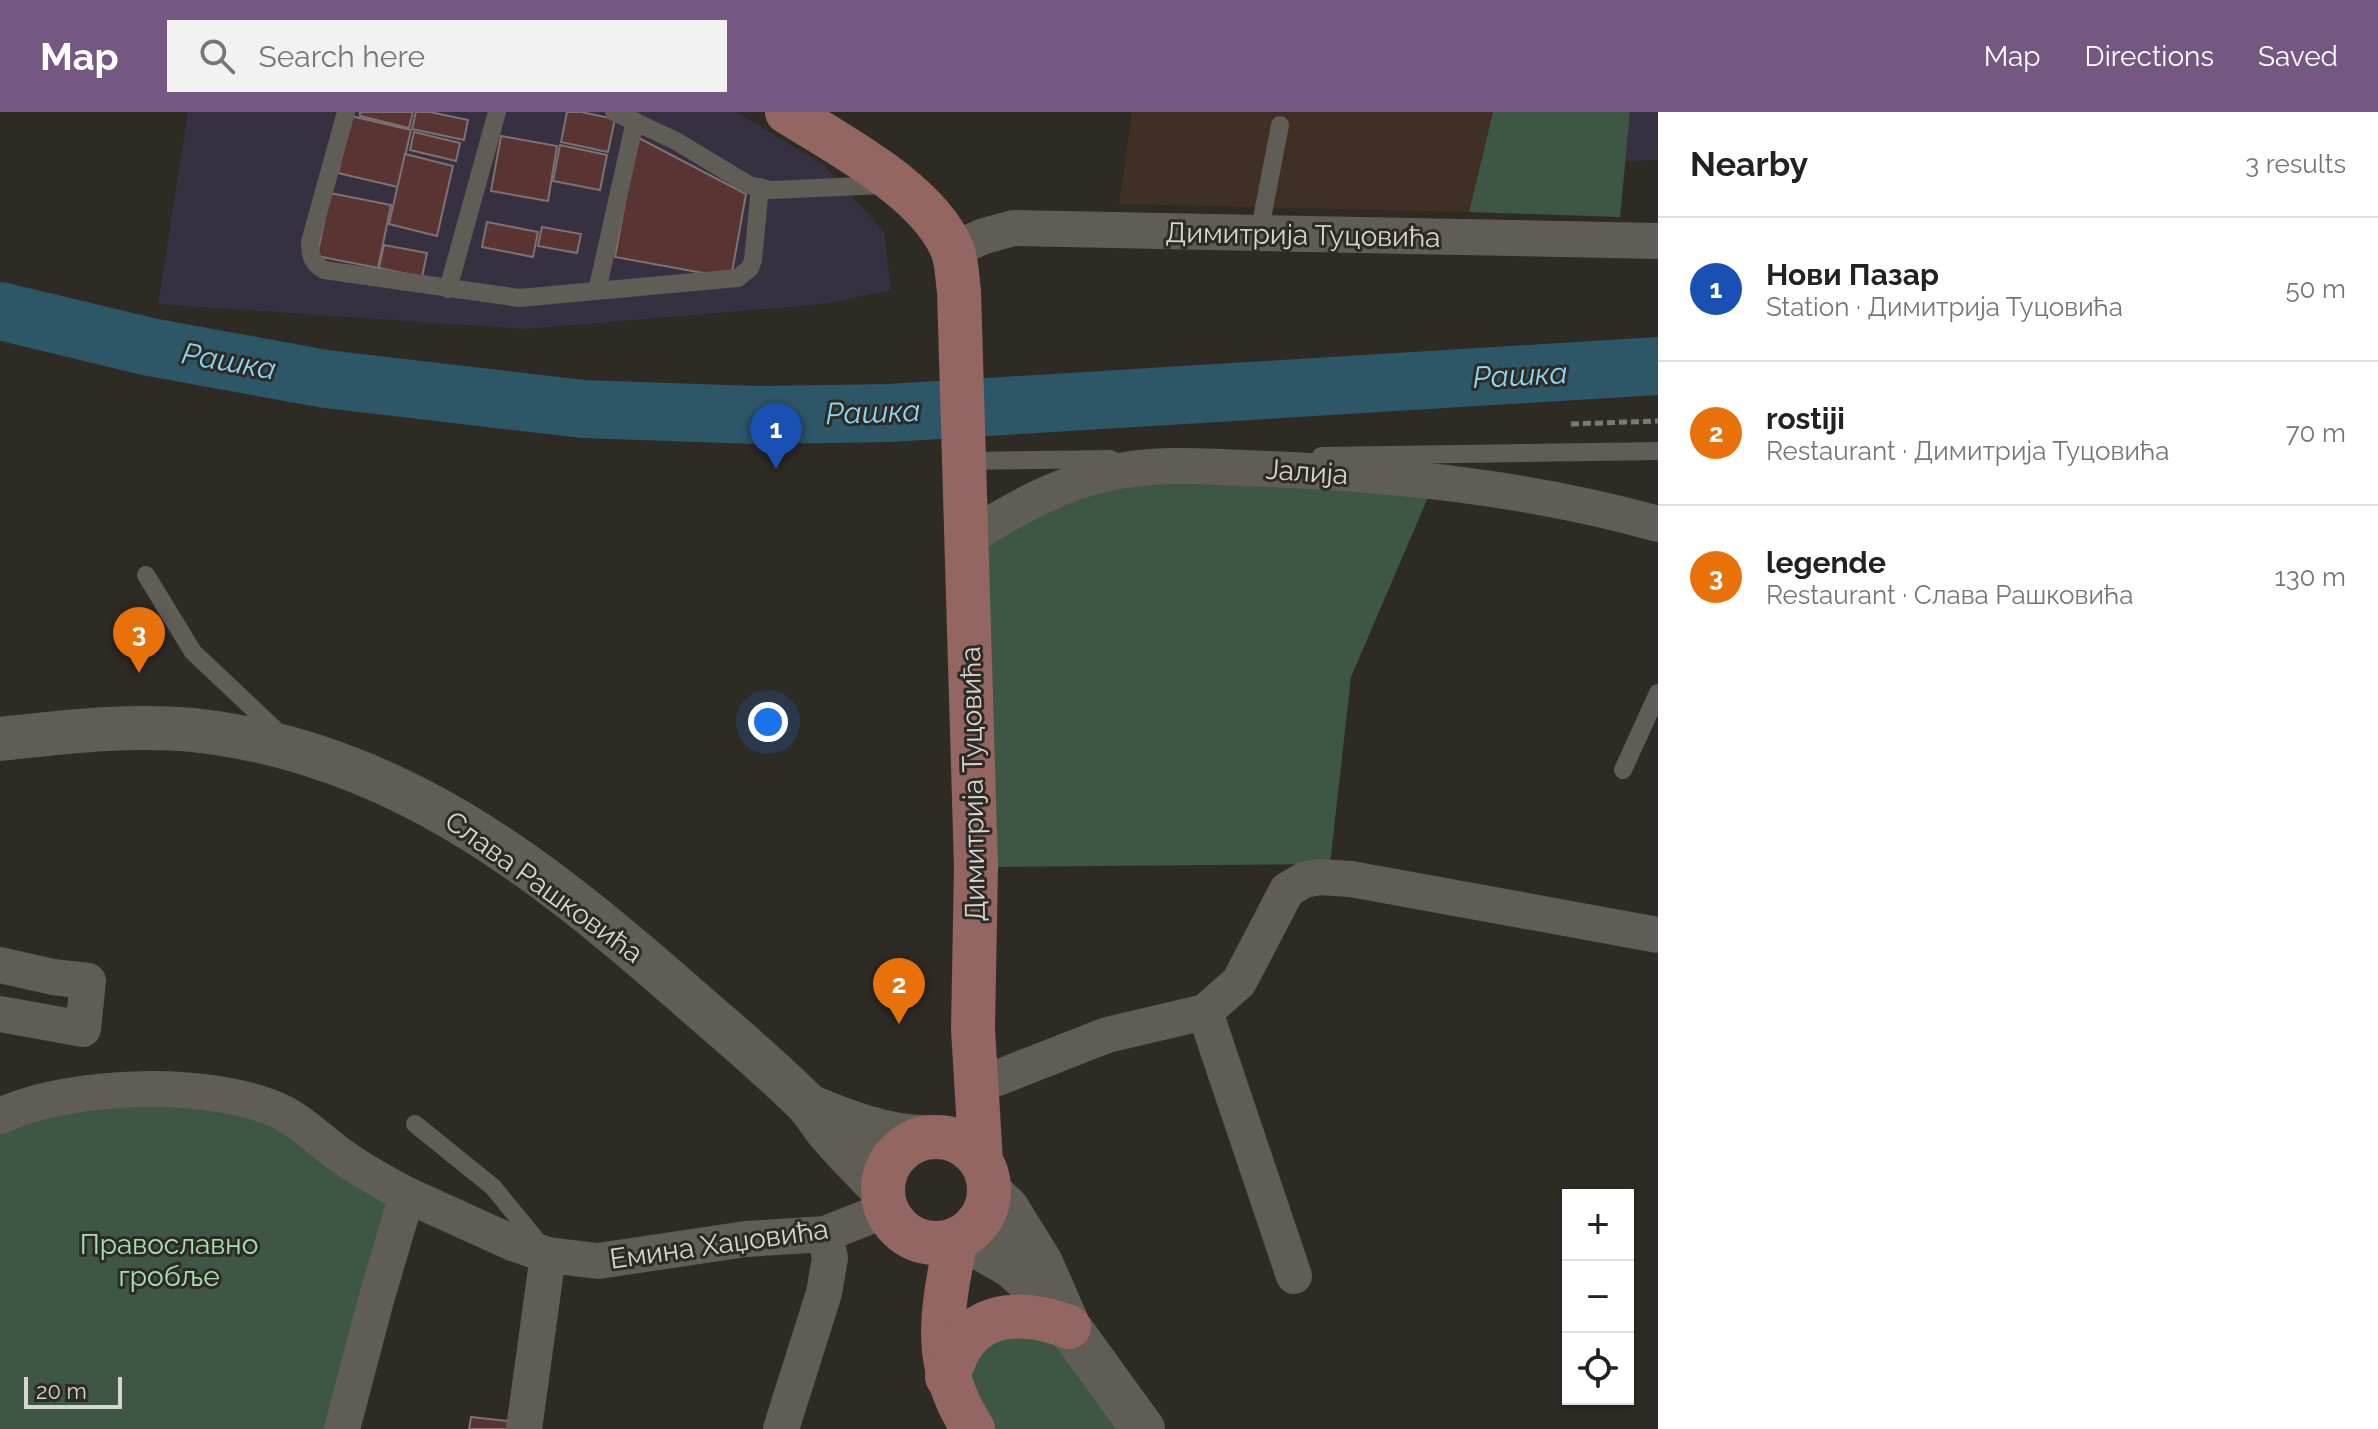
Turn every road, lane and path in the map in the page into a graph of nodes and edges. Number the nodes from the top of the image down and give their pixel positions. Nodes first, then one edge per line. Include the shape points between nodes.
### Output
1 (346, 112) edge
2 (497, 112) edge
3 (614, 112) edge
4 (787, 112) edge
5 (635, 121) junction
6 (1280, 125) dead end
7 (896, 184) junction
8 (760, 187) junction
9 (1259, 234) junction
10 (1658, 241) edge
11 (956, 271) junction
12 (448, 289) junction
13 (597, 291) junction
14 (1658, 451) edge
15 (965, 452) junction
16 (1658, 524) edge
17 (967, 538) junction
18 (146, 575) dead end
19 (1658, 693) edge
20 (0, 739) edge
21 (294, 748) junction
22 (1623, 770) dead end
23 (1658, 935) edge
24 (0, 965) edge
25 (1205, 1012) junction
26 (0, 1014) edge
27 (973, 1029) junction
28 (977, 1086) junction
29 (809, 1106) junction
30 (8, 1110) edge
31 (415, 1124) dead end
32 (930, 1137) junction
33 (985, 1176) junction
34 (407, 1195) junction
35 (892, 1212) junction
36 (825, 1234) junction
37 (959, 1238) junction
38 (548, 1255) junction
39 (1294, 1276) dead end
40 (1066, 1320) junction
41 (945, 1367) junction
42 (342, 1429) edge
43 (524, 1429) edge
44 (781, 1429) edge
45 (973, 1429) edge
46 (1143, 1429) edge

1 - 12 lane via 310,242 311,258 324,270
2 - 12 lane
3 - 5 lane
4 - 7 main road
5 - 8 lane
5 - 13 lane
6 - 9 lane
7 - 8 lane
7 - 11 main road via 940,228
8 - 13 lane via 753,260 738,278
9 - 10 street, Димитрија Туцовића
9 - 11 street, Димитрија Туцовића via 1014,228 984,236
11 - 15 main road, Димитрија Туцовића
12 - 13 lane via 519,298
14 - 15 lane
15 - 17 main road, Димитрија Туцовића
16 - 17 street, Јалија via 1555,499 1435,481 1137,467 1072,483
17 - 27 main road, Димитрија Туцовића via 976,867
18 - 21 lane via 193,652
19 - 22 lane
20 - 21 main road, Слава Рашковића via 150,728
21 - 29 main road, Слава Рашковића via 424,801 510,854 619,938
23 - 25 street via 1319,877 1287,890 1239,982
24 - 26 street via 88,981 83,1029
25 - 28 street via 1107,1035
25 - 39 street
27 - 28 main road
27 - 32 main road via 962,1079
28 - 33 main road
29 - 32 main road via 905,1137
29 - 35 main road
30 - 34 street, Емина Хаџовића via 107,1090 256,1101 285,1114 368,1174
31 - 38 lane via 493,1187
32 - 33 main road via 960,1143
32 - 35 main road via 895,1155 886,1171
33 - 37 main road via 981,1217
33 - 40 main road via 1041,1263
34 - 38 street, Емина Хаџовића
34 - 42 street
35 - 36 street, Емина Хаџовића
35 - 37 main road via 928,1243
35 - 41 main road
36 - 38 street, Емина Хаџовића via 746,1239 598,1261
36 - 44 street via 830,1258 824,1293
37 - 40 main road via 1022,1274
37 - 41 main road via 945,1299
38 - 43 street
40 - 41 main road via 1000,1318 970,1336
40 - 46 main road
41 - 45 main road via 957,1405

